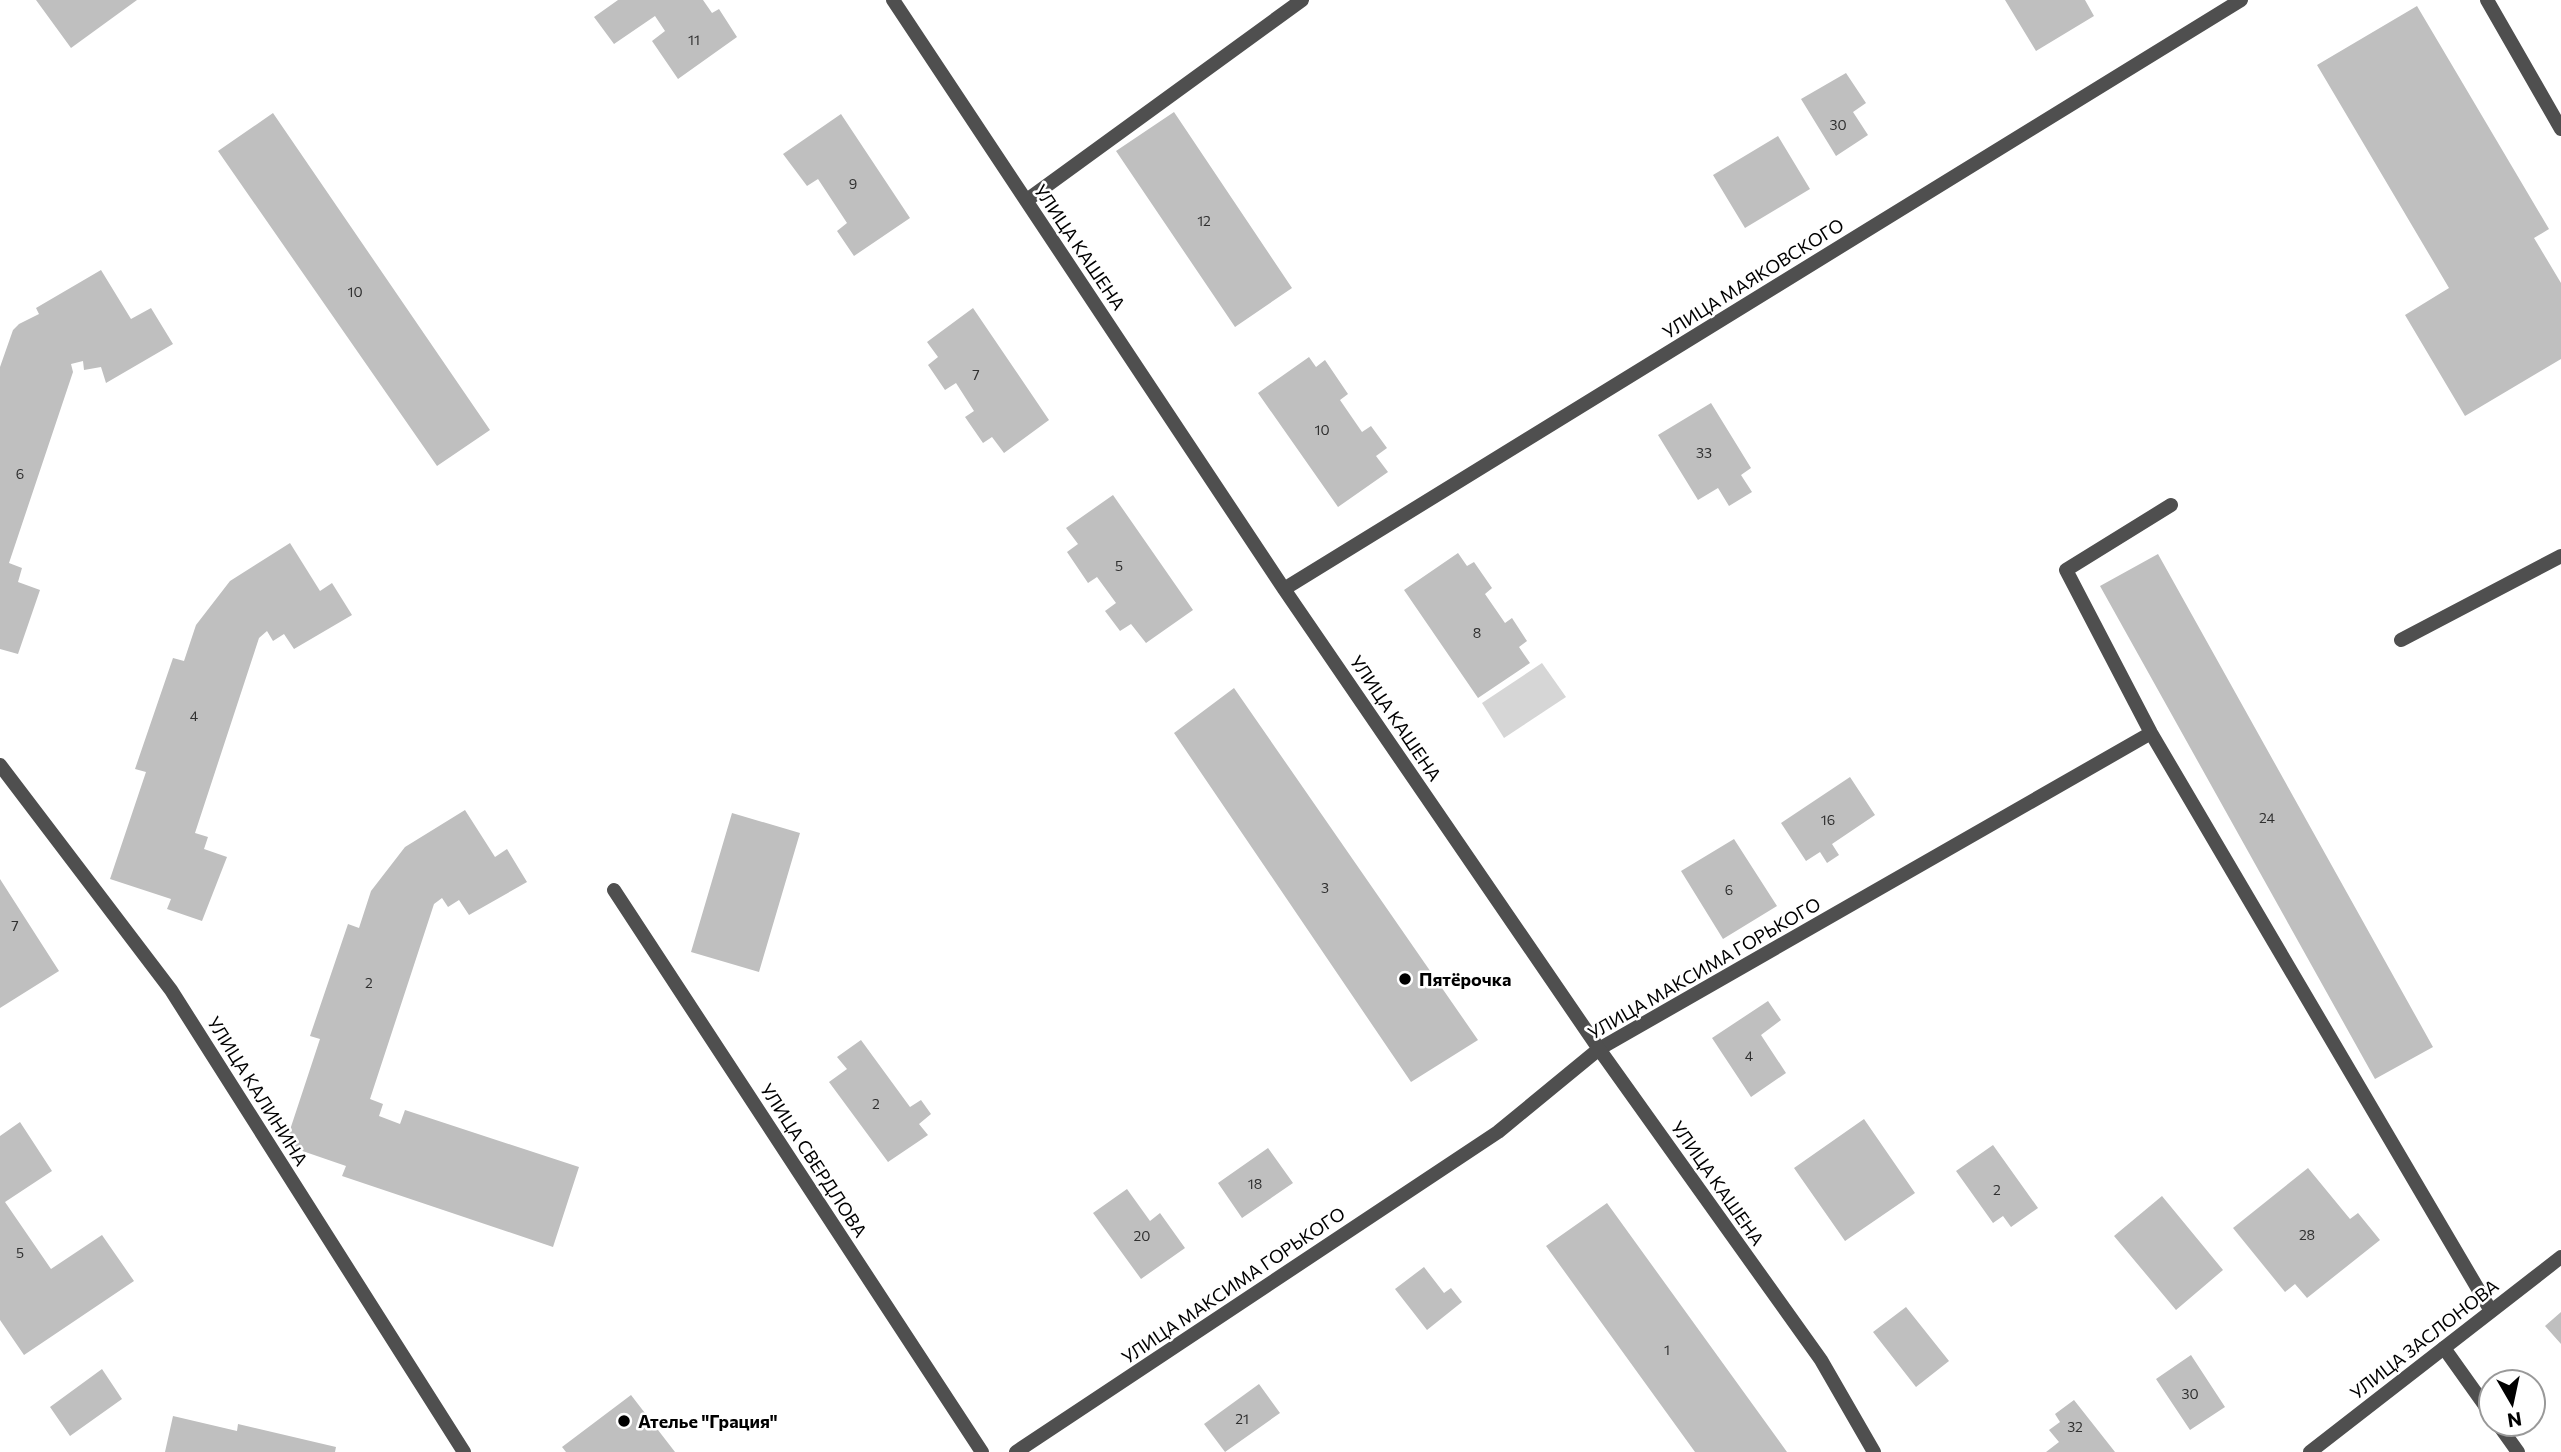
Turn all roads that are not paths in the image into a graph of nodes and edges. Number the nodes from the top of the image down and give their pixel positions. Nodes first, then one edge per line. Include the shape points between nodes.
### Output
1 (893, 0) edge
2 (1302, 0) edge
3 (2241, 0) edge
4 (2487, 0) edge
5 (2561, 129) edge
6 (1027, 200) junction
7 (2171, 505) dead end
8 (2561, 556) edge
9 (1284, 589) junction
10 (2401, 640) dead end
11 (2151, 733) junction
12 (0, 765) edge
13 (614, 890) dead end
14 (1599, 1049) junction
15 (2561, 1257) edge
16 (2491, 1311) junction
17 (2444, 1348) junction
18 (2477, 1394) edge
19 (464, 1452) edge
20 (982, 1452) edge
21 (1016, 1452) edge
22 (1874, 1452) edge
23 (2310, 1452) edge

1 - 6 street, УЛИЦА КАШЕНА
2 - 6 street
3 - 9 street, УЛИЦА МАЯКОВСКОГО
4 - 5 street
6 - 9 street, УЛИЦА КАШЕНА
7 - 11 street via 2066,570
8 - 10 street
9 - 14 street, УЛИЦА КАШЕНА
11 - 14 street, УЛИЦА МАКСИМА ГОРЬКОГО
11 - 16 street
12 - 19 street, УЛИЦА КАЛИНИНА via 171,990
13 - 20 street, УЛИЦА СВЕРДЛОВА
14 - 21 street, УЛИЦА МАКСИМА ГОРЬКОГО via 1498,1132
14 - 22 street, УЛИЦА КАШЕНА via 1821,1360
15 - 16 street, УЛИЦА ЗАСЛОНОВА
16 - 17 street, УЛИЦА ЗАСЛОНОВА
17 - 18 street
17 - 23 street, УЛИЦА ЗАСЛОНОВА

